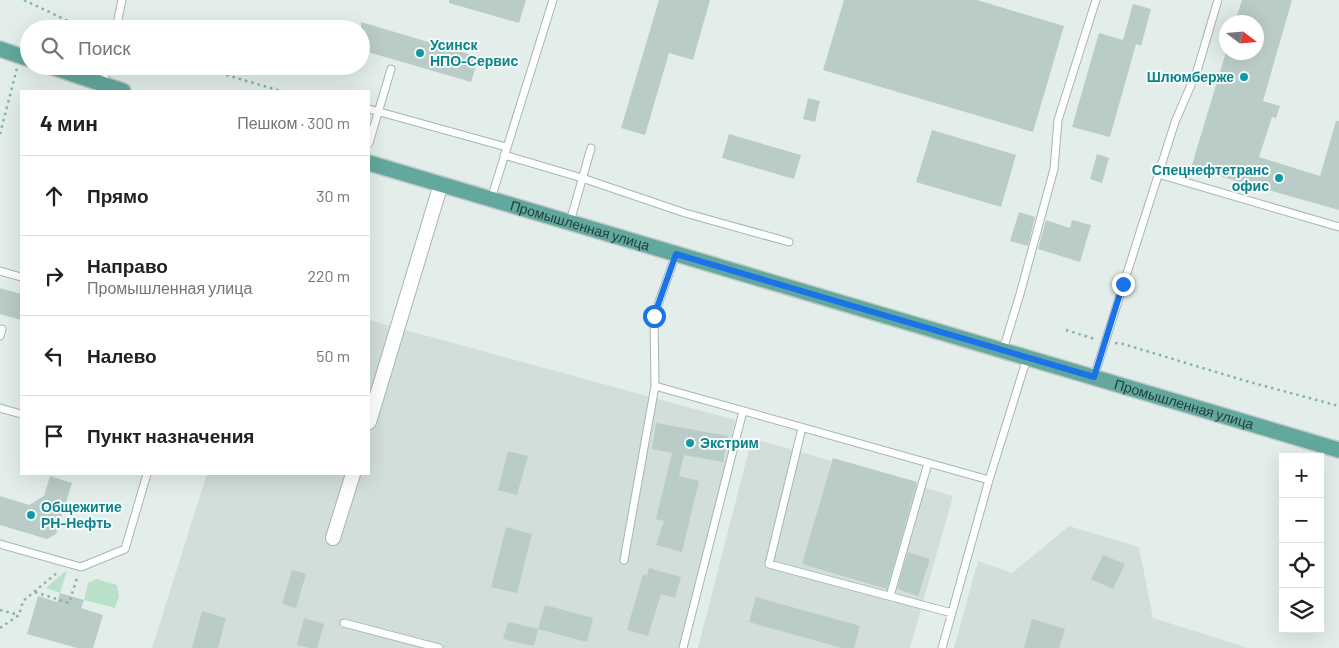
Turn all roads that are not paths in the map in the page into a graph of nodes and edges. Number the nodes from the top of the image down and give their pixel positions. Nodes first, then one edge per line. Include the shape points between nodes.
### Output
1 (122, 0) edge
2 (553, 0) edge
3 (1096, 0) edge
4 (1218, 0) edge
5 (118, 20) edge
6 (0, 49) edge
7 (20, 56) edge
8 (390, 69) dead end
9 (75, 75) edge
10 (105, 75) edge
11 (103, 85) junction
12 (120, 90) edge
13 (370, 109) edge
14 (378, 111) junction
15 (370, 139) edge
16 (506, 147) junction
17 (591, 148) dead end
18 (504, 155) junction
19 (370, 163) edge
20 (1158, 174) junction
21 (582, 178) junction
22 (441, 184) junction
23 (490, 199) junction
24 (570, 222) junction
25 (1339, 227) edge
26 (789, 242) dead end
27 (676, 254) junction
28 (0, 271) edge
29 (20, 277) edge
30 (1002, 350) junction
31 (1028, 358) junction
32 (1094, 377) junction
33 (655, 386) junction
34 (0, 408) edge
35 (743, 411) junction
36 (20, 414) edge
37 (370, 419) edge
38 (802, 428) junction
39 (1339, 450) edge
40 (928, 463) junction
41 (148, 475) edge
42 (353, 475) edge
43 (989, 480) junction
44 (333, 538) dead end
45 (0, 544) edge
46 (624, 560) dead end
47 (890, 596) junction
48 (952, 613) junction
49 (344, 623) dead end
50 (439, 648) edge
51 (683, 648) edge
52 (942, 648) edge

1 - 5 lane
2 - 16 lane
3 - 30 lane via 1058,120 1054,169
4 - 20 lane via 1197,71 1175,122
6 - 7 main road
8 - 14 lane
9 - 11 main road
10 - 11 lane
11 - 12 main road
13 - 14 lane
14 - 15 lane
14 - 16 lane
16 - 18 lane
17 - 21 lane
18 - 21 lane
18 - 23 lane
19 - 22 main road, Промышленная улица
20 - 25 lane
20 - 32 lane
21 - 24 lane
21 - 26 lane via 684,213
22 - 23 main road, Промышленная улица
22 - 37 street
23 - 24 main road, Промышленная улица
24 - 27 main road, Промышленная улица
27 - 30 main road, Промышленная улица
27 - 33 lane via 654,316
28 - 29 lane
30 - 31 main road, Промышленная улица
31 - 32 main road, Промышленная улица
31 - 43 lane
32 - 39 main road, Промышленная улица
33 - 35 lane
33 - 46 lane
34 - 36 lane
35 - 38 lane
35 - 51 lane
38 - 40 lane
38 - 47 lane via 768,564
40 - 43 lane
40 - 47 lane
41 - 45 lane via 125,549 80,567
42 - 44 street
43 - 48 lane
47 - 48 lane
48 - 52 lane
49 - 50 lane

